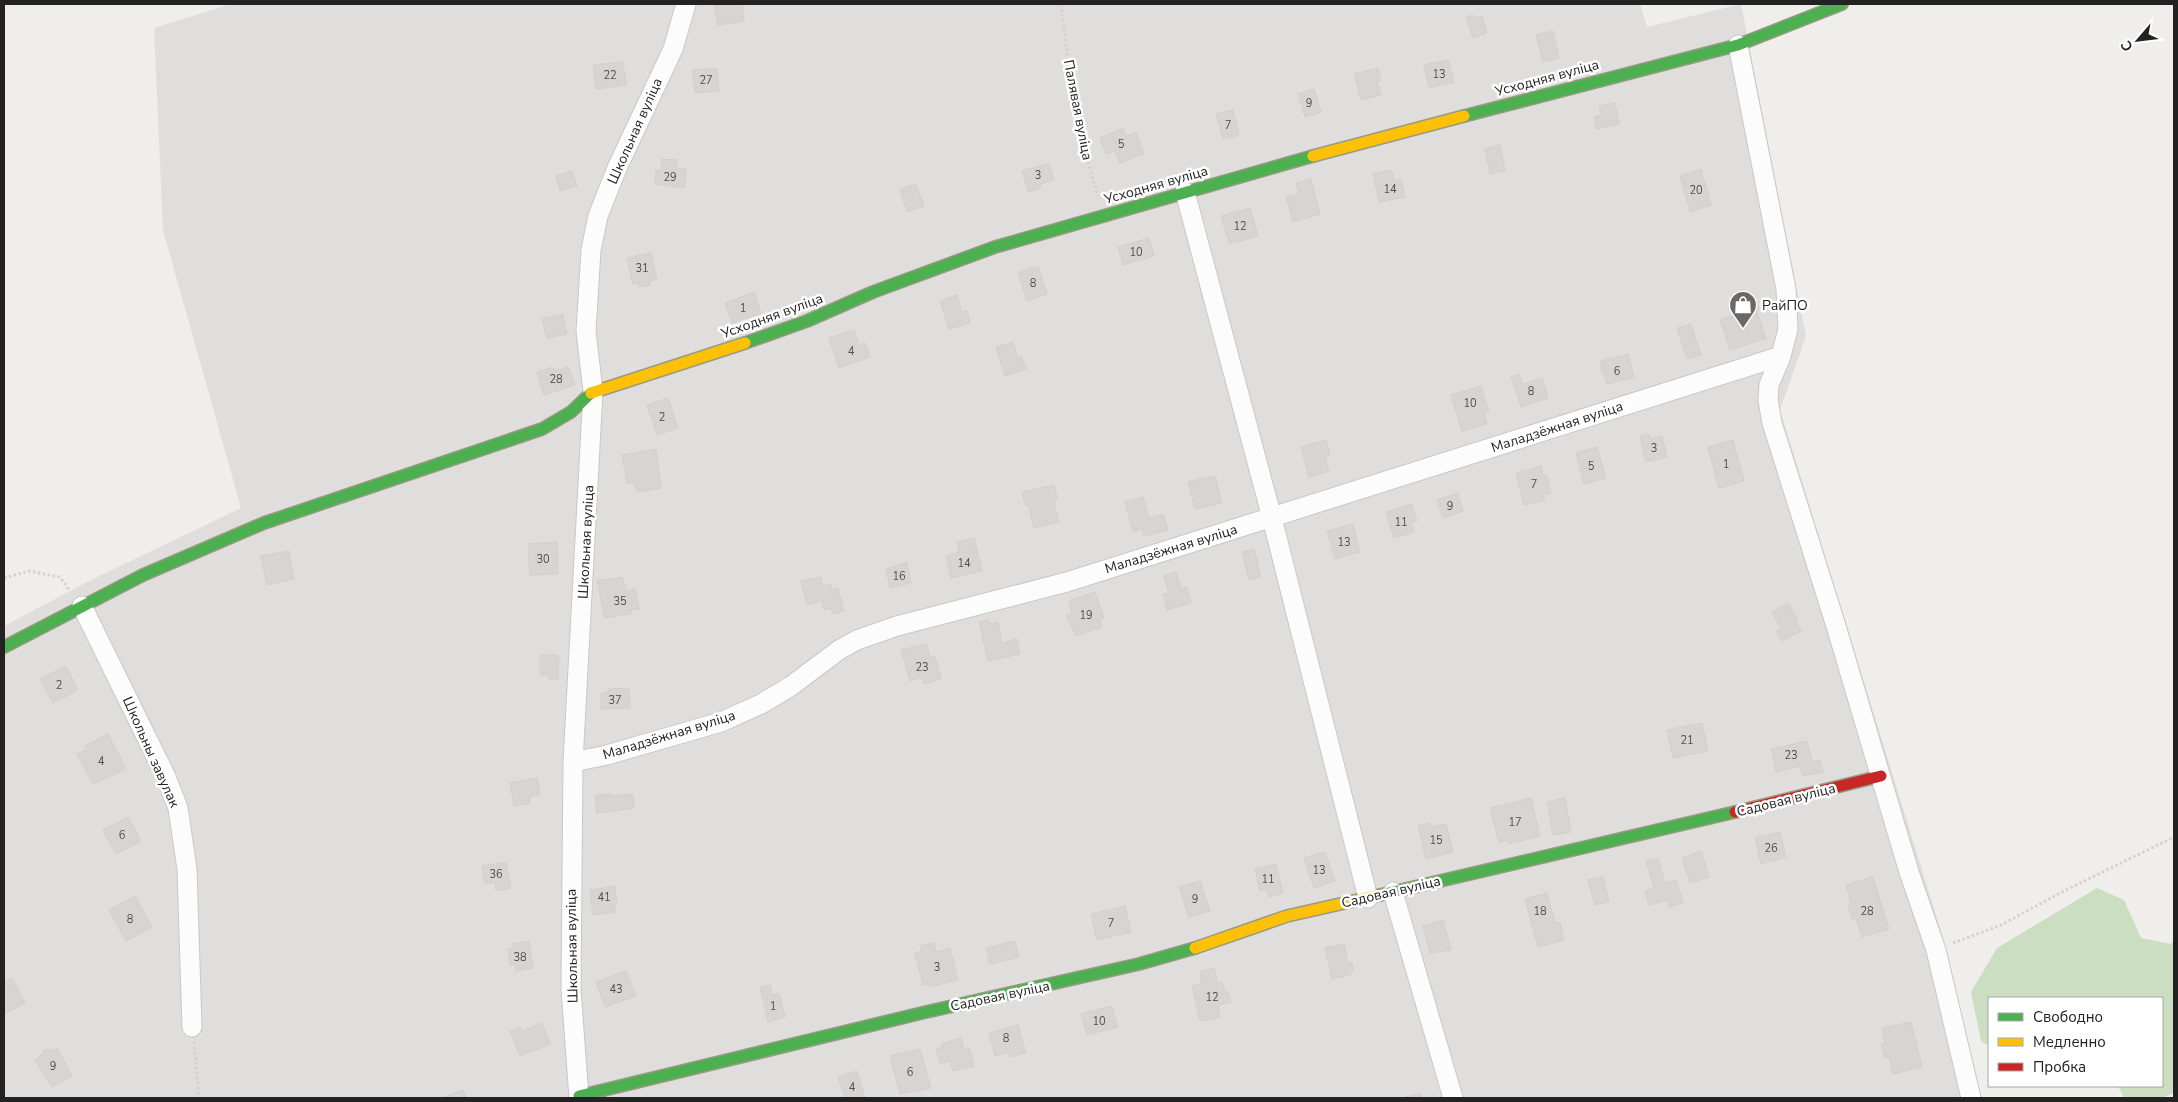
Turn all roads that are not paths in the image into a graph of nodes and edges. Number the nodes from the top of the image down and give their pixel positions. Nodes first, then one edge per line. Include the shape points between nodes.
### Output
1 (686, 4) edge
2 (1842, 4) edge
3 (1738, 45) junction
4 (1185, 192) junction
5 (1781, 356) junction
6 (594, 391) junction
7 (1272, 518) junction
8 (82, 606) junction
9 (4, 648) edge
10 (573, 762) junction
11 (1881, 776) junction
12 (1393, 892) junction
13 (1368, 898) junction
14 (192, 1027) road end
15 (579, 1097) edge
16 (1453, 1098) edge
17 (1971, 1098) edge

1 - 6 street, Школьная вуліца via 673,49 598,216 591,250 586,332
2 - 3 street, Усходняя вуліца
3 - 4 street, Усходняя вуліца via 1333,150
3 - 5 street via 1786,290 1788,329
4 - 6 street, Усходняя вуліца via 986,250 760,338
4 - 7 street
5 - 7 street, Маладзёжная вуліца
5 - 11 street via 1769,385 1772,423
6 - 8 street via 571,412 542,429 264,523 143,575
6 - 10 street, Школьная вуліца
7 - 10 street, Маладзёжная вуліца via 1067,582 896,626 839,650 791,686 738,715 648,744
7 - 13 street
8 - 9 street
8 - 14 street, Школьны завулак via 178,808 187,869
10 - 15 street, Школьная вуліца via 571,989
11 - 12 street, Садовая вуліца
11 - 17 street via 1936,950
12 - 13 street, Садовая вуліца
12 - 16 street
13 - 15 street, Садовая вуліца via 1287,916 1139,964 926,1012

